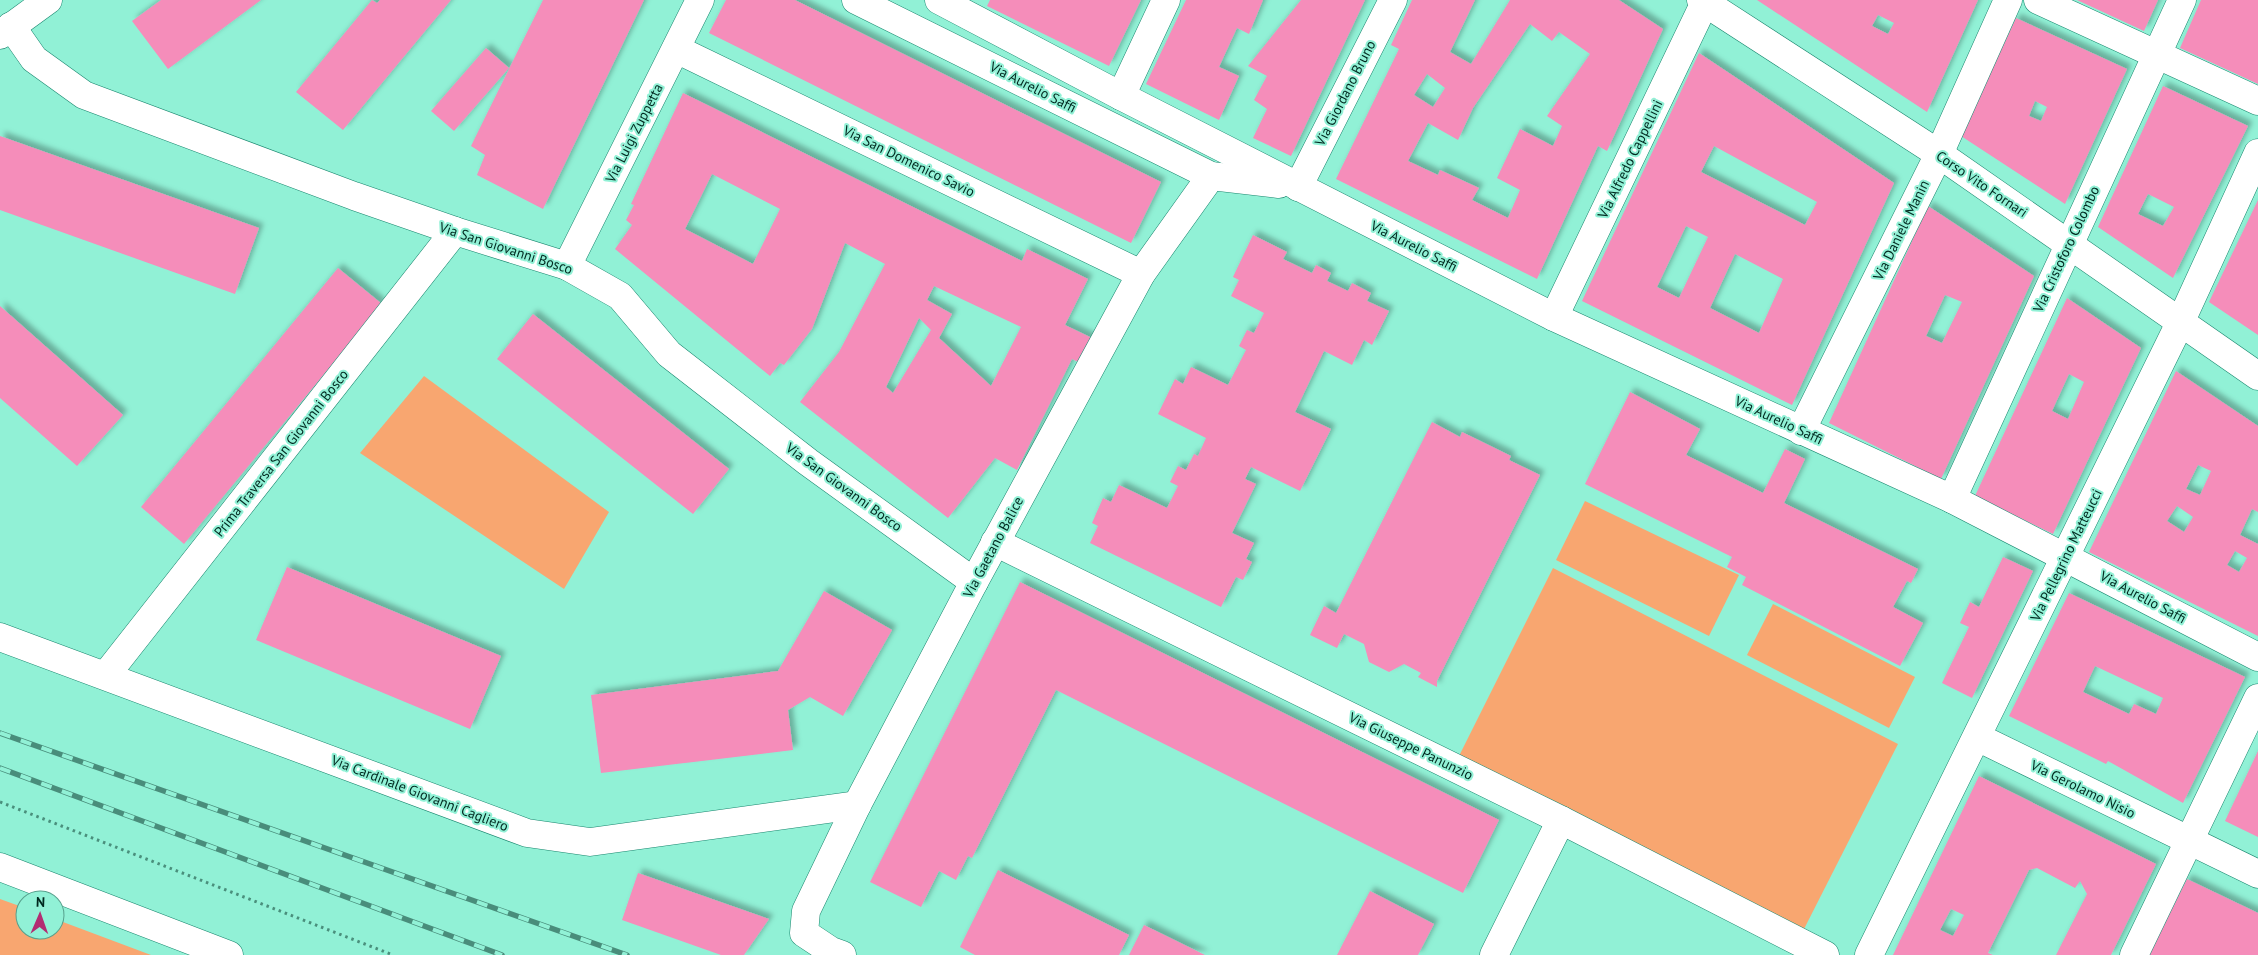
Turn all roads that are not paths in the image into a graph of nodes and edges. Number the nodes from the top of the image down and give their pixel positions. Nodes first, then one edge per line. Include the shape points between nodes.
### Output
1 (48, 0) edge
2 (700, 0) edge
3 (856, 0) edge
4 (1166, 0) edge
5 (1393, 0) edge
6 (2008, 0) edge
7 (2038, 0) edge
8 (2182, 0) edge
9 (1704, 1) edge
10 (954, 3) edge
11 (6, 30) edge
12 (676, 49) junction
13 (2157, 56) junction
14 (1121, 96) junction
15 (2258, 101) edge
16 (2258, 153) edge
17 (1939, 154) junction
18 (1211, 176) junction
19 (1298, 187) junction
20 (455, 231) junction
21 (2069, 242) junction
22 (567, 266) junction
23 (1141, 274) junction
24 (1554, 318) junction
25 (2180, 323) junction
26 (2258, 376) edge
27 (1801, 431) junction
28 (1952, 499) junction
29 (995, 542) junction
30 (2065, 557) junction
31 (974, 582) junction
32 (0, 637) edge
33 (2258, 657) edge
34 (106, 675) junction
35 (2258, 698) edge
36 (1977, 737) junction
37 (857, 805) junction
38 (1561, 820) junction
39 (2189, 841) junction
40 (0, 867) edge
41 (2258, 874) edge
42 (228, 955) edge
43 (842, 955) edge
44 (1494, 955) edge
45 (1825, 955) edge
46 (1868, 955) edge
47 (2134, 955) edge

1 - 11 street
2 - 12 street, Via Luigi Zuppetta
3 - 18 street, Via Aurelio Saffi
4 - 14 street
5 - 19 street, Via Giordano Bruno
6 - 17 street, Via Daniele Manin
7 - 13 street
8 - 13 street, Via Cristoforo Colombo
9 - 17 street, Corso Vito Fornari
9 - 24 street, Via Alfredo Cappellini
10 - 14 street, Via Aurelio Saffi
11 - 20 street, Via San Giovanni Bosco via 34,59 84,95
12 - 22 street, Via Luigi Zuppetta
12 - 23 street, Via San Domenico Savio
13 - 15 street
13 - 21 street, Via Cristoforo Colombo
14 - 19 street, Via Aurelio Saffi
16 - 25 street, Via Pellegrino Matteucci
17 - 21 street, Corso Vito Fornari
17 - 27 street, Via Daniele Manin
18 - 19 street, Via Aurelio Saffi
18 - 23 street, Via Gaetano Balice
19 - 24 street, Via Aurelio Saffi
20 - 22 street, Via San Giovanni Bosco
20 - 34 street, Prima Traversa San Giovanni Bosco
21 - 25 street, Corso Vito Fornari
21 - 28 street, Via Cristoforo Colombo
22 - 31 street, Via San Giovanni Bosco via 620,296 669,354 808,462
23 - 29 street, Via Gaetano Balice
24 - 27 street, Via Aurelio Saffi
25 - 26 street, Corso Vito Fornari
25 - 30 street, Via Pellegrino Matteucci
27 - 28 street, Via Aurelio Saffi
28 - 30 street, Via Aurelio Saffi
29 - 31 street, Via Gaetano Balice
29 - 38 street, Via Giuseppe Panunzio
30 - 33 street, Via Aurelio Saffi
30 - 36 street, Via Pellegrino Matteucci
31 - 37 street, Via Gaetano Balice
32 - 34 street, Via Cardinale Giovanni Cagliero
34 - 37 street, Via Cardinale Giovanni Cagliero via 527,833 590,842
35 - 39 street
36 - 39 street, Via Gerolamo Nisio
36 - 46 street, Via Pellegrino Matteucci
37 - 43 street, Via Gaetano Balice via 806,911 804,933
38 - 44 street
38 - 45 street, Via Giuseppe Panunzio
39 - 41 street, Via Gerolamo Nisio
39 - 47 street
40 - 42 street

